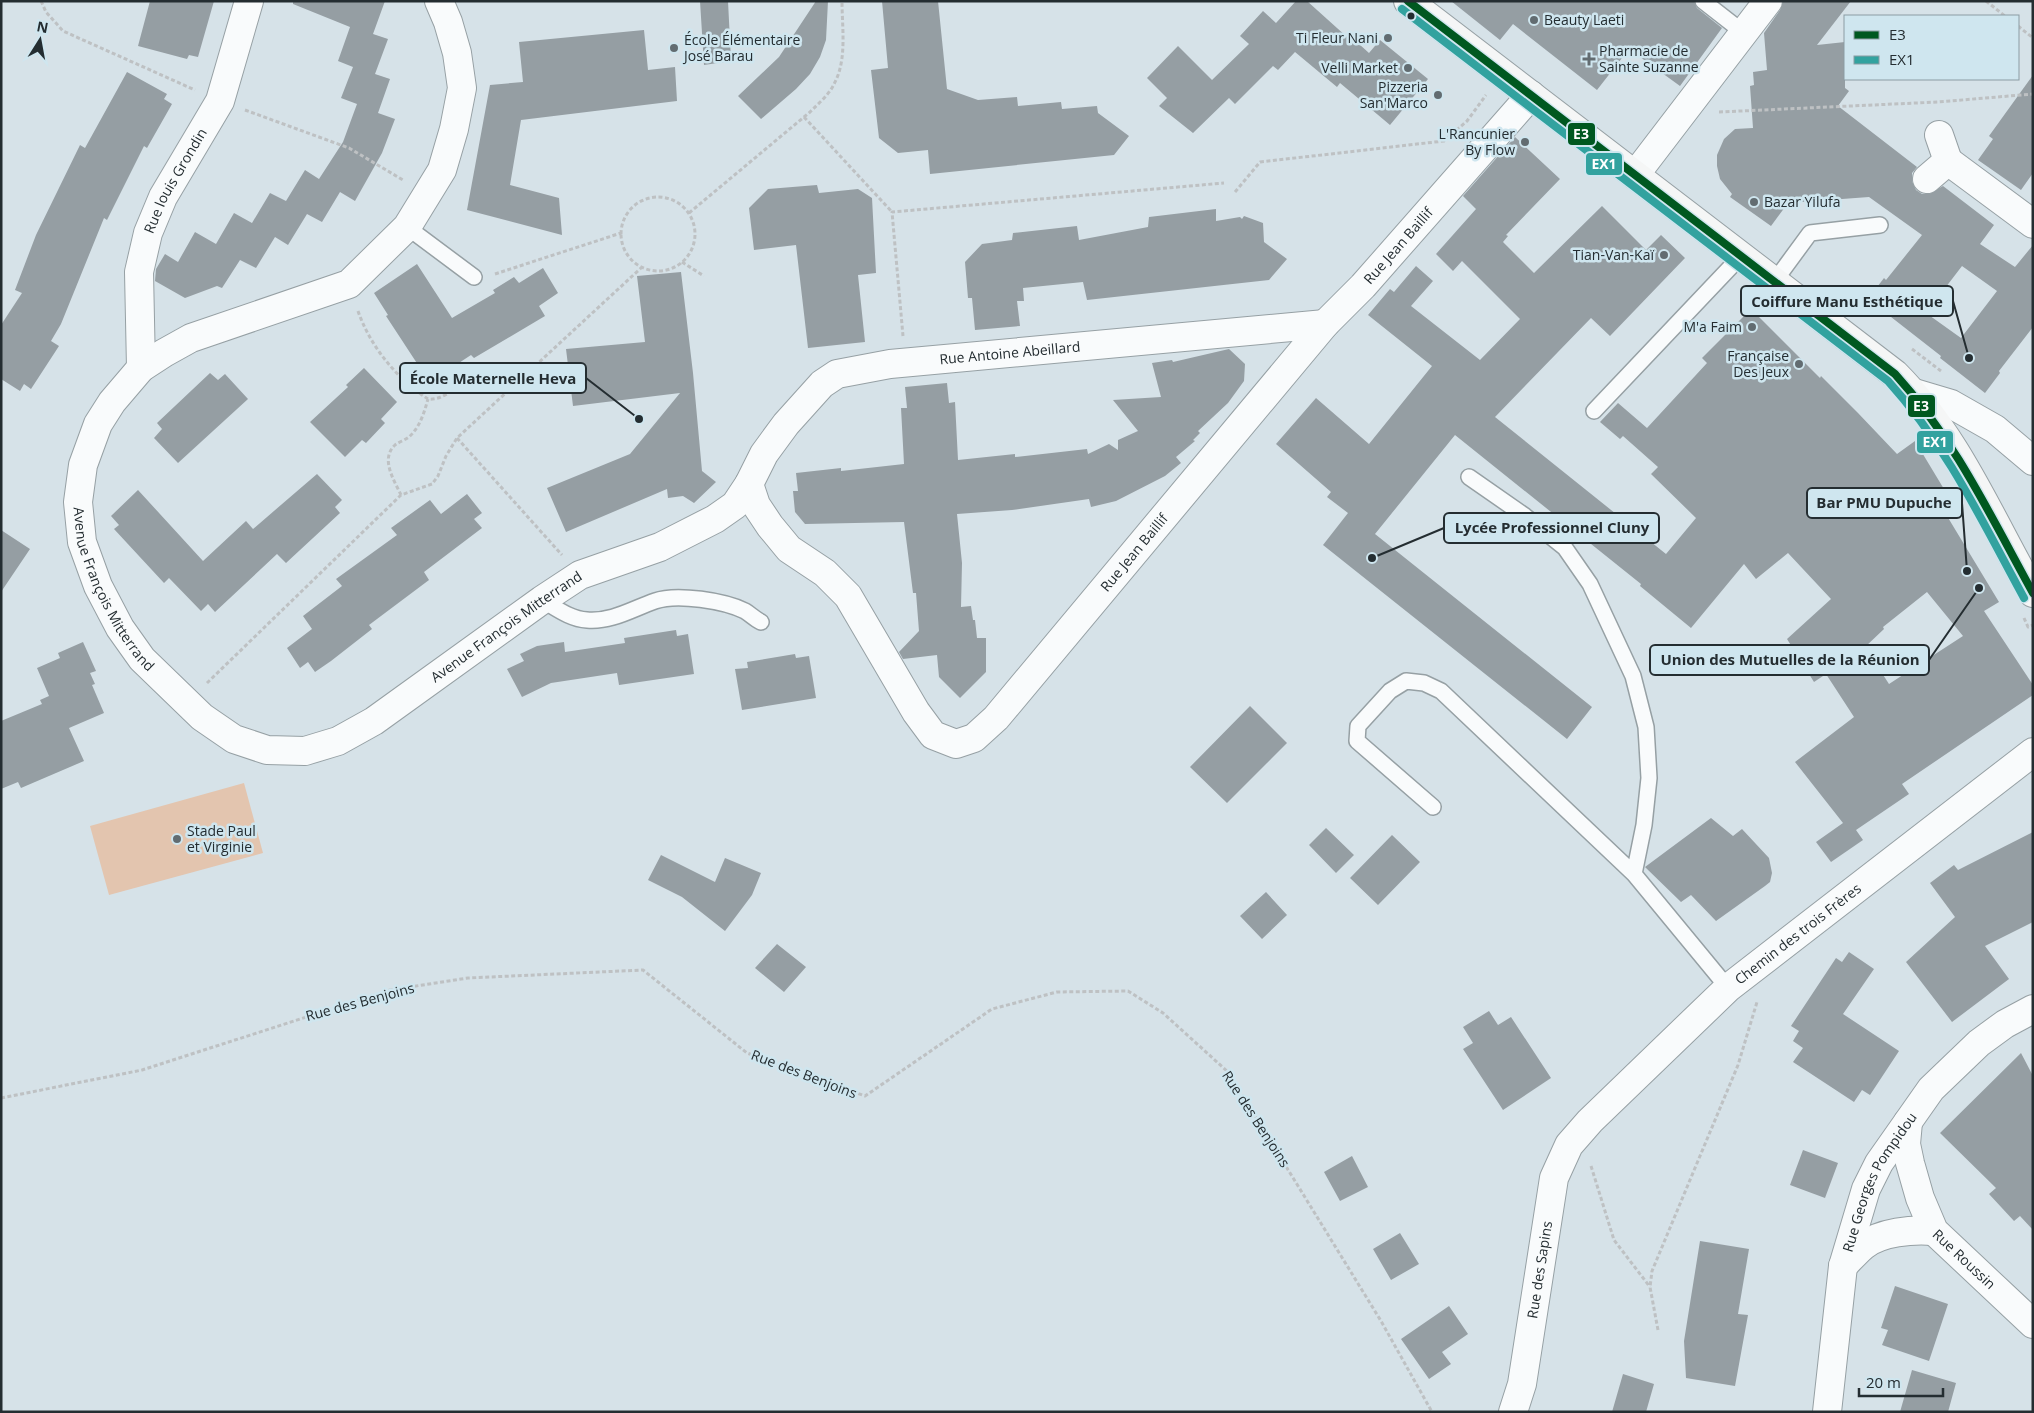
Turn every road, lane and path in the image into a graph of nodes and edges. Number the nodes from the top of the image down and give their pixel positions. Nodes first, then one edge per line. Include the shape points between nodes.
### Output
1 (249, 1) edge
2 (439, 1) edge
3 (842, 1) edge
4 (1408, 1) edge
5 (1703, 1) edge
6 (1768, 1) edge
7 (1986, 1) edge
8 (2004, 15) edge
9 (2019, 27) edge
10 (1744, 33) junction
11 (2033, 38) edge
12 (2033, 94) edge
13 (1523, 105) junction
14 (1684, 113) junction
15 (804, 117) junction
16 (1939, 135) dead end
17 (1948, 161) junction
18 (1635, 176) junction
19 (1927, 179) dead end
20 (1224, 183) dead end
21 (1235, 192) dead end
22 (892, 212) junction
23 (689, 213) junction
24 (2033, 224) edge
25 (1880, 225) dead end
26 (407, 227) junction
27 (621, 233) junction
28 (1742, 256) junction
29 (682, 262) junction
30 (641, 268) junction
31 (704, 276) dead end
32 (474, 277) joint
33 (1774, 282) junction
34 (349, 284) junction
35 (1325, 324) junction
36 (905, 363) junction
37 (141, 368) junction
38 (510, 390) junction
39 (1914, 393) junction
40 (428, 399) junction
41 (1594, 411) dead end
42 (457, 438) junction
43 (2033, 461) edge
44 (1469, 477) dead end
45 (749, 484) junction
46 (402, 495) junction
47 (580, 575) junction
48 (2028, 592) edge
49 (542, 600) junction
50 (761, 622) dead end
51 (2033, 625) edge
52 (187, 702) junction
53 (2033, 752) edge
54 (1433, 807) dead end
55 (1634, 874) junction
56 (1759, 964) junction
57 (1728, 988) junction
58 (2033, 1009) edge
59 (1, 1098) edge
60 (1908, 1122) junction
61 (1579, 1133) junction
62 (1934, 1231) junction
63 (1843, 1266) junction
64 (1650, 1287) junction
65 (2033, 1324) edge
66 (1658, 1330) dead end
67 (1432, 1412) edge
68 (1513, 1412) edge
69 (1827, 1412) edge

1 - 37 street, Rue louis Grondin via 220,101 163,197 148,233 139,272
2 - 26 street, Avenue François Mitterrand via 457,53 462,88 442,170
3 - 15 path via 840,70 826,95
4 - 13 main road
5 - 10 lane
6 - 10 street
7 - 8 path
9 - 11 path
10 - 14 street
12 - 14 path via 1938,102
13 - 18 main road
13 - 21 path via 1487,94 1467,121 1444,141 1260,162
13 - 35 street, Rue Jean Baillif via 1363,286
14 - 18 street
15 - 22 path
15 - 23 path
16 - 17 street
17 - 19 street
17 - 24 street
18 - 28 main road
20 - 22 path
22 - 36 path
23 - 27 path via 667,198 653,197 630,209 623,220
23 - 29 path via 695,226 695,240 690,254
25 - 33 lane via 1810,233
26 - 32 lane
26 - 34 street, Avenue François Mitterrand
27 - 30 path via 623,247
27 - 32 path via 486,277
28 - 33 main road
28 - 41 lane
29 - 30 path via 661,271
29 - 31 path
30 - 38 path
33 - 39 main road via 1895,374
34 - 37 street, Avenue François Mitterrand via 191,338
34 - 40 path via 364,327 380,353 393,369
35 - 36 street, Rue Antoine Abeillard
35 - 45 street, Rue Jean Baillif via 996,718 974,738 956,744 933,735 916,712 848,596 825,573 789,549 756,505
36 - 45 street, Rue Antoine Abeillard via 837,374 822,384 764,454
37 - 52 street, Avenue François Mitterrand via 98,424 83,465 78,502 82,542 98,586 120,628 142,659
38 - 40 path via 477,380 462,383 435,400
38 - 42 path
39 - 43 street via 1951,404 1995,429
39 - 48 main road via 1942,429 1968,472
40 - 46 path via 419,424 390,452 388,464
42 - 46 path via 432,484
42 - 47 path
44 - 55 lane via 1565,548 1590,584 1633,676 1646,727 1649,778
45 - 47 street, Avenue François Mitterrand via 735,504 715,519 660,547
46 - 52 path
47 - 49 street, Avenue François Mitterrand
48 - 51 path via 2028,627
49 - 50 lane via 567,615 608,620 658,600 689,598 720,603 744,611
49 - 52 street, Avenue François Mitterrand via 374,721 338,741 305,751 268,750 234,739 202,717
53 - 56 street, Chemin des trois Frères
54 - 55 lane via 1357,741 1358,726 1390,691 1406,682 1424,683 1441,691
55 - 57 lane
56 - 57 street, Chemin des trois Frères
56 - 64 path via 1760,987 1738,1065 1660,1248
57 - 61 street, Chemin des trois Frères
58 - 60 street, Rue Georges Pompidou via 1979,1043 1931,1089
59 - 67 path, Rue des Benjoins via 142,1070 390,990 468,978 643,970 747,1053 865,1096 992,1010 1057,992 1128,991 1163,1013 1228,1072 1381,1321
60 - 62 street, Rue Roussin via 1906,1144 1910,1163
60 - 63 street, Rue Georges Pompidou via 1879,1162 1866,1189
61 - 64 path via 1614,1240
61 - 68 street, Rue des Sapins via 1569,1145 1554,1178 1522,1384
62 - 63 street via 1892,1234 1864,1245
62 - 65 street, Rue Roussin
63 - 69 street, Rue Georges Pompidou
64 - 66 path

